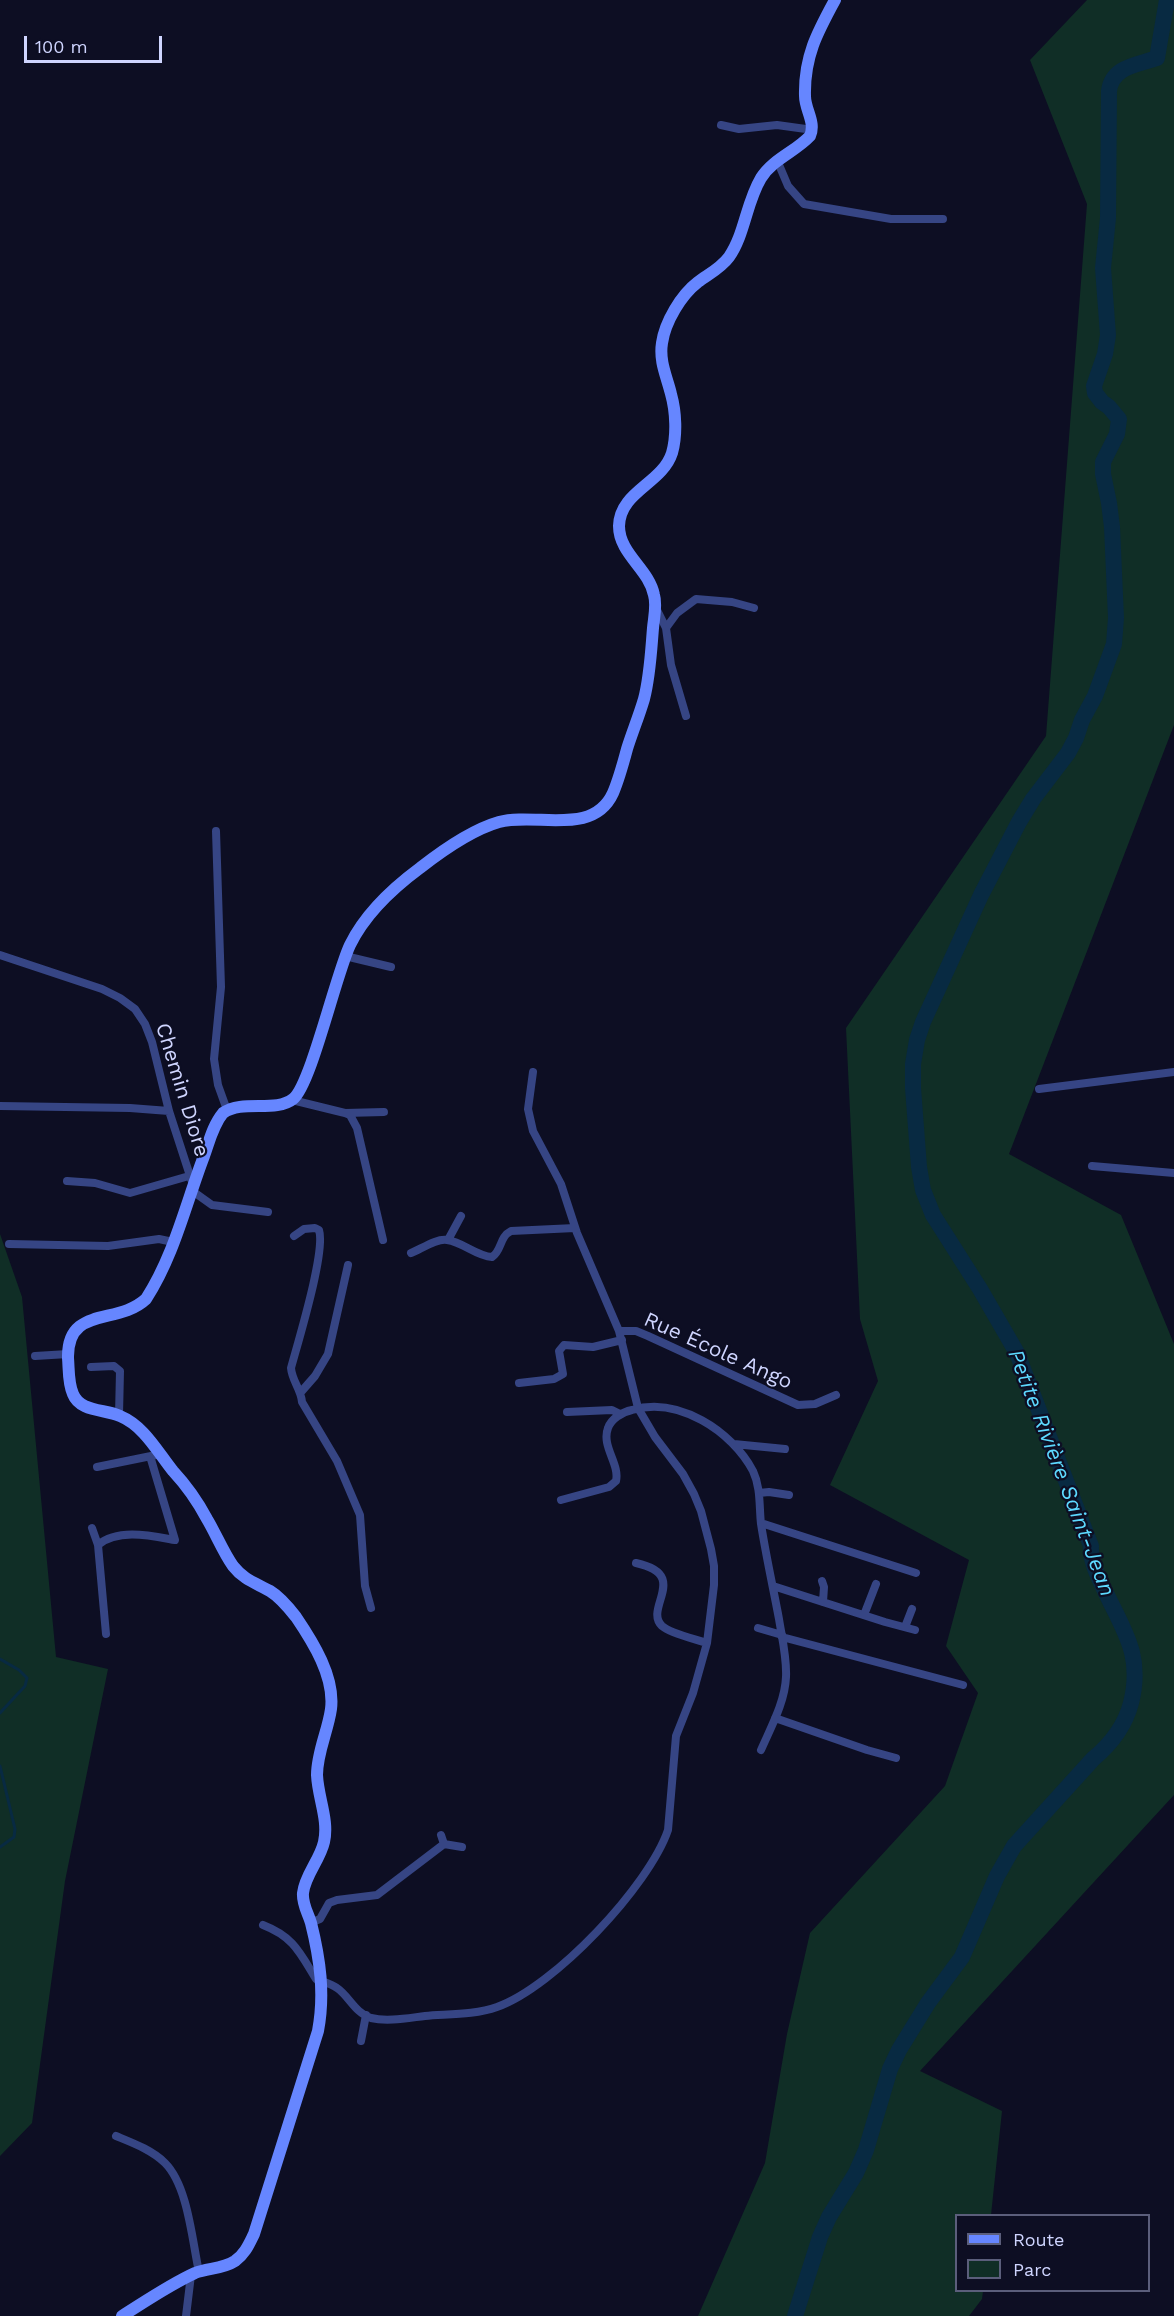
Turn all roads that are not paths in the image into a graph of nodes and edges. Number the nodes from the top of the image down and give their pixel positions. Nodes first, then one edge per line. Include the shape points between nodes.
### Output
1 (835, 0) edge
2 (721, 125) dead end
3 (813, 130) junction
4 (777, 160) junction
5 (943, 219) dead end
6 (655, 605) junction
7 (754, 608) dead end
8 (666, 628) junction
9 (686, 716) dead end
10 (216, 831) dead end
11 (0, 955) edge
12 (345, 956) junction
13 (391, 967) dead end
14 (532, 1072) dead end
15 (1174, 1072) edge
16 (1039, 1089) dead end
17 (292, 1100) junction
18 (0, 1106) edge
19 (227, 1110) junction
20 (169, 1111) junction
21 (384, 1112) dead end
22 (345, 1113) junction
23 (1092, 1166) dead end
24 (1174, 1173) edge
25 (67, 1181) dead end
26 (191, 1184) junction
27 (268, 1212) dead end
28 (461, 1216) dead end
29 (575, 1228) junction
30 (294, 1236) dead end
31 (383, 1240) dead end
32 (448, 1240) junction
33 (173, 1242) junction
34 (9, 1244) dead end
35 (411, 1253) dead end
36 (348, 1265) dead end
37 (621, 1336) junction
38 (68, 1354) junction
39 (35, 1356) dead end
40 (91, 1367) dead end
41 (519, 1383) dead end
42 (301, 1392) junction
43 (836, 1395) dead end
44 (638, 1408) junction
45 (567, 1412) dead end
46 (620, 1414) junction
47 (119, 1415) junction
48 (734, 1444) junction
49 (785, 1449) dead end
50 (155, 1455) junction
51 (97, 1467) dead end
52 (759, 1493) junction
53 (789, 1495) dead end
54 (561, 1500) dead end
55 (761, 1523) junction
56 (92, 1528) dead end
57 (98, 1545) junction
58 (636, 1563) dead end
59 (916, 1572) dead end
60 (822, 1581) dead end
61 (876, 1584) dead end
62 (773, 1586) junction
63 (823, 1602) junction
64 (371, 1608) dead end
65 (912, 1609) dead end
66 (864, 1615) junction
67 (905, 1627) junction
68 (758, 1628) dead end
69 (915, 1630) dead end
70 (106, 1634) dead end
71 (782, 1636) junction
72 (707, 1643) junction
73 (963, 1685) dead end
74 (775, 1718) junction
75 (761, 1750) dead end
76 (896, 1758) dead end
77 (462, 1847) dead end
78 (310, 1923) junction
79 (263, 1925) dead end
80 (322, 1981) junction
81 (366, 2015) junction
82 (360, 2041) dead end
83 (116, 2136) dead end
84 (195, 2274) junction
85 (122, 2316) edge
86 (186, 2316) edge

1 - 3 street via 812,46 806,68 805,98
2 - 3 street via 739,129 777,125
3 - 4 street via 807,140
4 - 5 street via 789,186 804,204 891,219
4 - 6 street via 759,182 728,259 687,292 665,332 662,359 674,407 673,449 660,472 624,506 619,522 623,543 651,586
6 - 8 street
6 - 12 street via 644,700 614,790 603,808 592,816 577,819 512,819 478,830 402,882 365,921
7 - 8 street via 696,599 677,613
8 - 9 street
10 - 19 street, Chemin Diore via 221,987 214,1059
11 - 20 street, Chemin Diore via 102,989 135,1009 152,1042
12 - 13 street
12 - 17 street via 313,1056
14 - 29 street, Rue École Ango via 529,1119 561,1184
15 - 16 street
17 - 19 street
17 - 22 street
18 - 20 street
19 - 26 street via 219,1118
20 - 26 street, Chemin Diore
21 - 22 street
22 - 31 street via 357,1128
23 - 24 street
25 - 26 street via 95,1183 130,1193
26 - 27 street via 212,1205
26 - 33 street
28 - 32 street
29 - 32 street via 511,1231 492,1257
29 - 37 street, Rue École Ango
30 - 42 street via 315,1228 321,1240 291,1368
32 - 35 street
33 - 34 street via 159,1239 108,1246
33 - 38 street via 146,1299 131,1310 78,1326 69,1341
36 - 42 street via 328,1354
37 - 41 street, Rue École Ango via 593,1347 564,1345 559,1351 563,1374 554,1379
37 - 43 street, Rue École Ango via 636,1331 798,1406
37 - 44 street, Rue École Ango
38 - 39 street
38 - 47 street via 73,1394 79,1402
40 - 47 street via 114,1366 120,1371
42 - 64 street via 302,1402 337,1461 360,1515 365,1586
44 - 46 street
44 - 48 street via 658,1405 676,1409
44 - 72 street, Rue École Ango via 683,1474 701,1511 714,1566
45 - 46 street via 612,1410
46 - 54 street via 606,1434 616,1481 609,1487
47 - 50 street via 143,1432
48 - 49 street
48 - 52 street via 754,1473
50 - 51 street
50 - 57 street via 175,1540 118,1536
50 - 78 street via 200,1506 233,1567 246,1580 272,1592 295,1616 327,1675 331,1709 317,1773 325,1820 324,1840 303,1892
52 - 53 street
52 - 55 street
55 - 59 street
55 - 62 street
56 - 57 street
57 - 70 street
58 - 72 street via 651,1567 662,1576 658,1616 663,1627
60 - 63 street
61 - 66 street
62 - 63 street
62 - 71 street
63 - 66 street
65 - 67 street
66 - 67 street
67 - 69 street
68 - 71 street
71 - 73 street
71 - 74 street via 785,1690
72 - 81 street, Rue École Ango via 676,1736 670,1812 663,1845 645,1876 602,1924 561,1967 500,2006 408,2018
74 - 75 street
74 - 76 street
77 - 78 street via 443,1840 377,1895 332,1902 320,1919
78 - 80 street
79 - 80 street via 289,1938 316,1979
80 - 81 street via 337,1988
80 - 84 street via 318,2031 254,2234 236,2260
81 - 82 street
83 - 84 street via 152,2153 176,2178 185,2206
84 - 85 street
84 - 86 street

